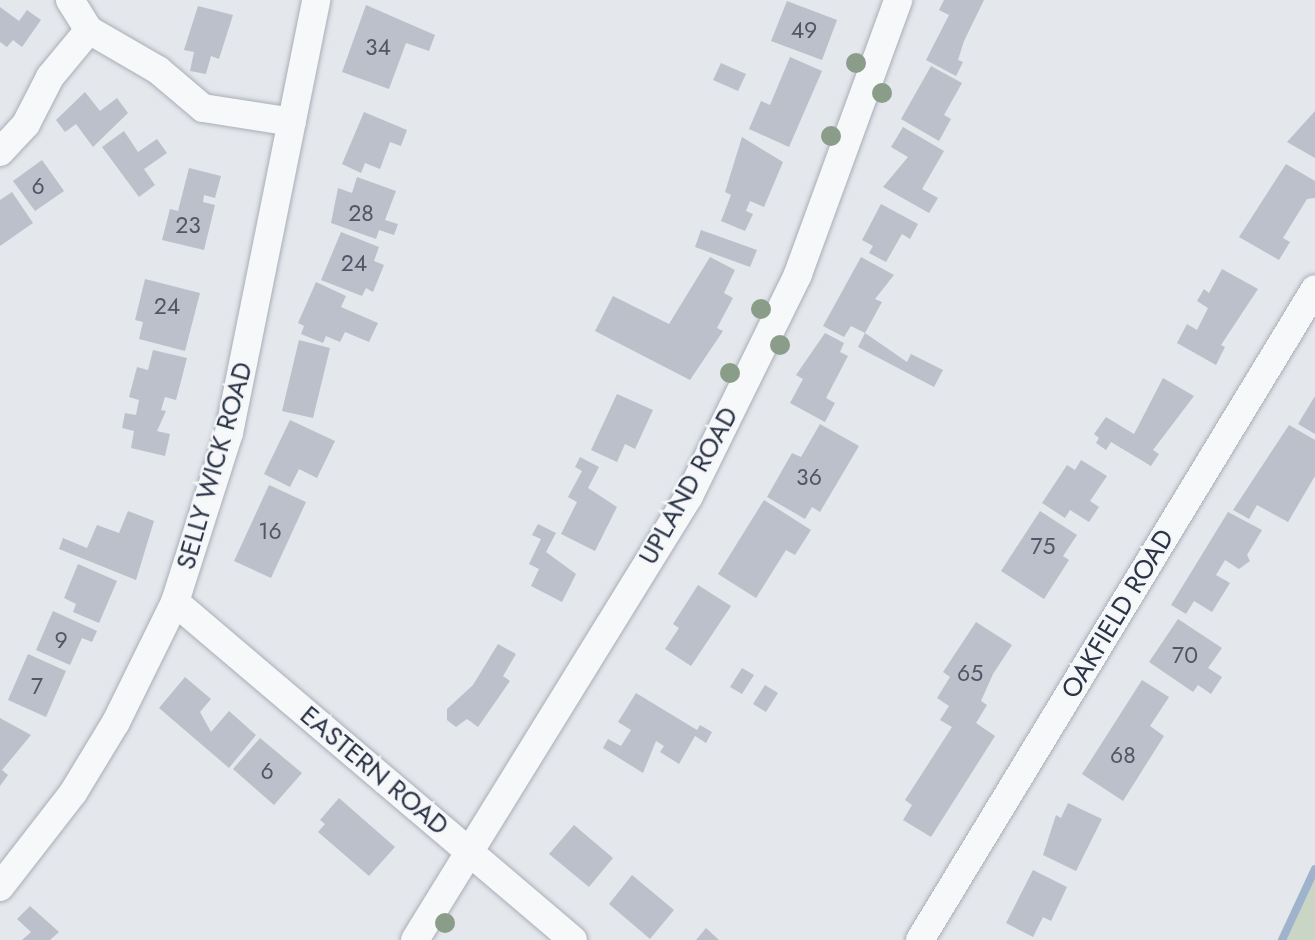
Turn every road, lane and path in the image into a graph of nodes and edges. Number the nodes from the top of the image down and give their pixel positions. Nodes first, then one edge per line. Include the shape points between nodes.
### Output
1 (70, 0) edge
2 (316, 0) edge
3 (898, 0) edge
4 (89, 30) junction
5 (292, 122) junction
6 (0, 152) edge
7 (1315, 289) edge
8 (175, 601) junction
9 (469, 852) junction
10 (0, 887) edge
11 (415, 940) edge
12 (572, 940) edge
13 (920, 940) edge

1 - 4 street
2 - 5 street, SELLY WICK ROAD
3 - 9 street, UPLAND ROAD via 798,274 689,496
4 - 5 street via 158,70 203,108
4 - 6 street via 50,77 26,124
5 - 8 street, SELLY WICK ROAD via 229,433
7 - 13 street, OAKFIELD ROAD
8 - 9 street, EASTERN ROAD
8 - 10 street, SELLY WICK ROAD via 116,722 73,793
9 - 11 street, UPLAND ROAD
9 - 12 street, EASTERN ROAD

